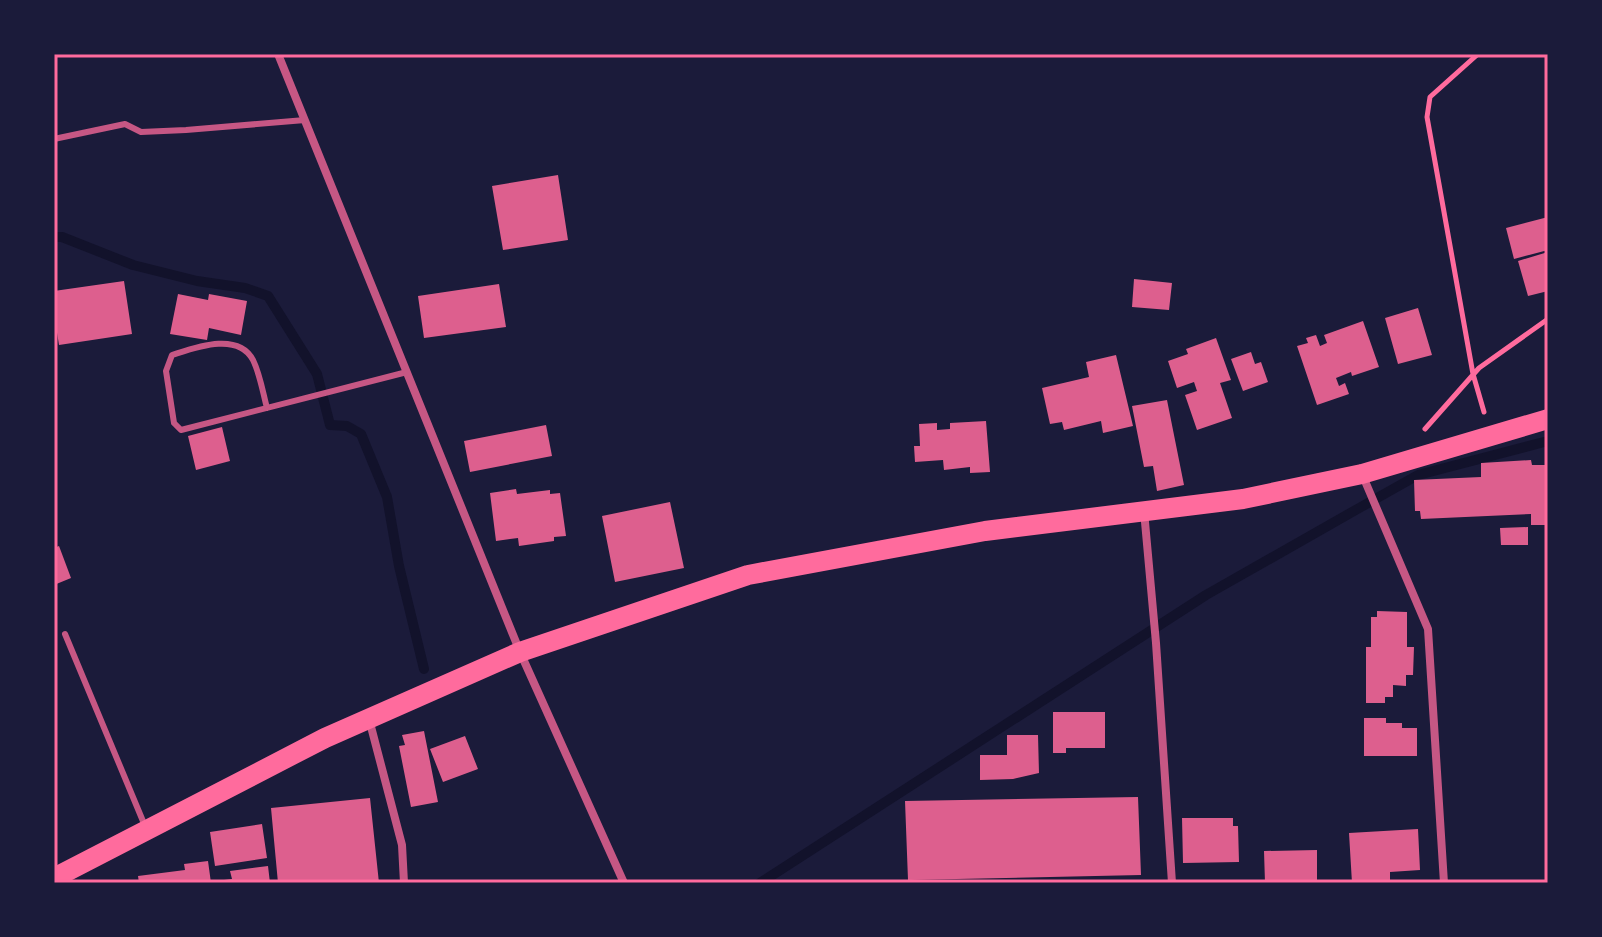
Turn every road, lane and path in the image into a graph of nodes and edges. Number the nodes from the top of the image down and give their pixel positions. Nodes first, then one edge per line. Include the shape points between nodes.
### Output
1 (278, 54) edge
2 (1478, 54) edge
3 (305, 120) junction
4 (54, 139) edge
5 (1548, 319) edge
6 (407, 372) junction
7 (1473, 374) junction
8 (267, 408) junction
9 (1548, 419) edge
10 (1423, 431) dead end
11 (1490, 436) junction
12 (1362, 474) junction
13 (1144, 510) junction
14 (65, 634) dead end
15 (520, 652) junction
16 (369, 718) junction
17 (147, 830) junction
18 (54, 878) edge
19 (404, 883) edge
20 (624, 883) edge
21 (1172, 883) edge
22 (1444, 883) edge

1 - 3 street
2 - 7 path via 1430,97 1427,117
3 - 4 lane via 141,132 125,124
3 - 6 street
5 - 7 path
6 - 8 lane
6 - 15 street
7 - 10 path
7 - 11 path
8 - 8 lane via 252,357 238,345 209,344 172,355 166,371 174,423 181,430
9 - 11 main road
11 - 12 main road
12 - 13 main road via 1243,499
12 - 22 street via 1428,629
13 - 15 main road via 985,531 748,575
13 - 21 street
14 - 17 lane
15 - 16 main road
15 - 20 street
16 - 17 main road
16 - 19 street via 402,845
17 - 18 main road

